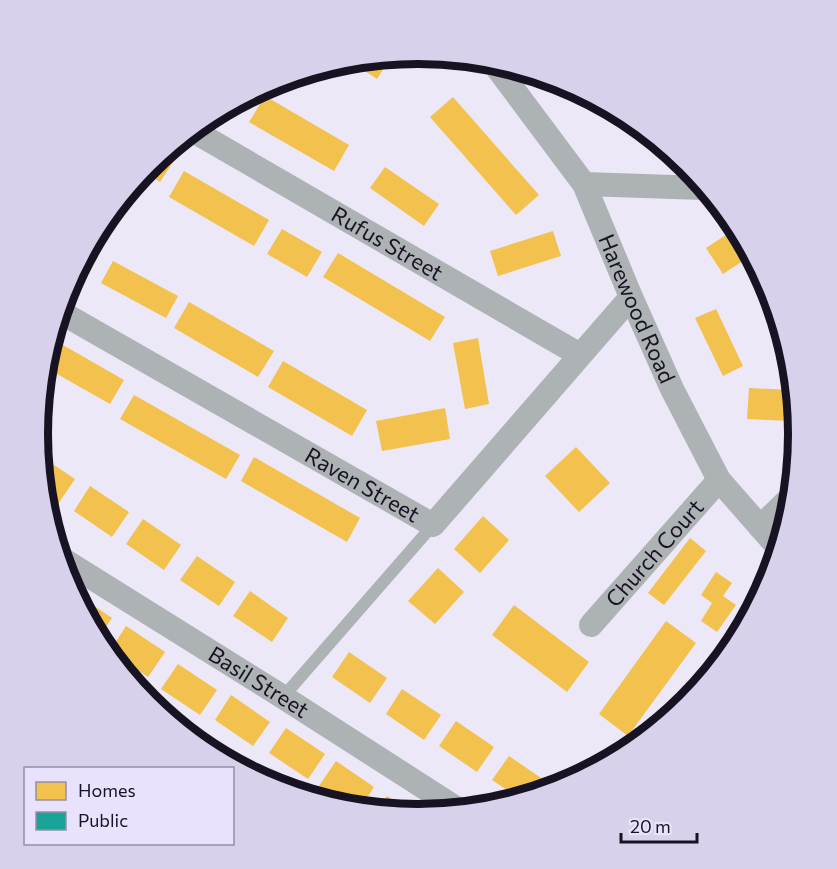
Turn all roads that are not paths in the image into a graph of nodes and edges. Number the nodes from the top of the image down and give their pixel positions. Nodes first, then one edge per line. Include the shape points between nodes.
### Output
1 (502, 74) edge
2 (201, 135) edge
3 (584, 184) junction
4 (695, 188) edge
5 (631, 297) junction
6 (67, 317) edge
7 (579, 355) junction
8 (719, 480) junction
9 (782, 506) edge
10 (433, 525) junction
11 (760, 527) junction
12 (773, 541) edge
13 (72, 565) edge
14 (591, 625) dead end
15 (283, 697) junction
16 (449, 804) edge

1 - 3 street, Harewood Road
2 - 7 street, Rufus Street
3 - 4 street
3 - 5 street, Harewood Road
5 - 7 street, Raven Street
5 - 8 street, Harewood Road
6 - 10 street, Raven Street
7 - 10 street, Raven Street
8 - 11 street, Harewood Road
8 - 14 street, Church Court
9 - 11 street
10 - 15 lane
11 - 12 street, Harewood Road
13 - 15 street, Basil Street
15 - 16 street, Basil Street

